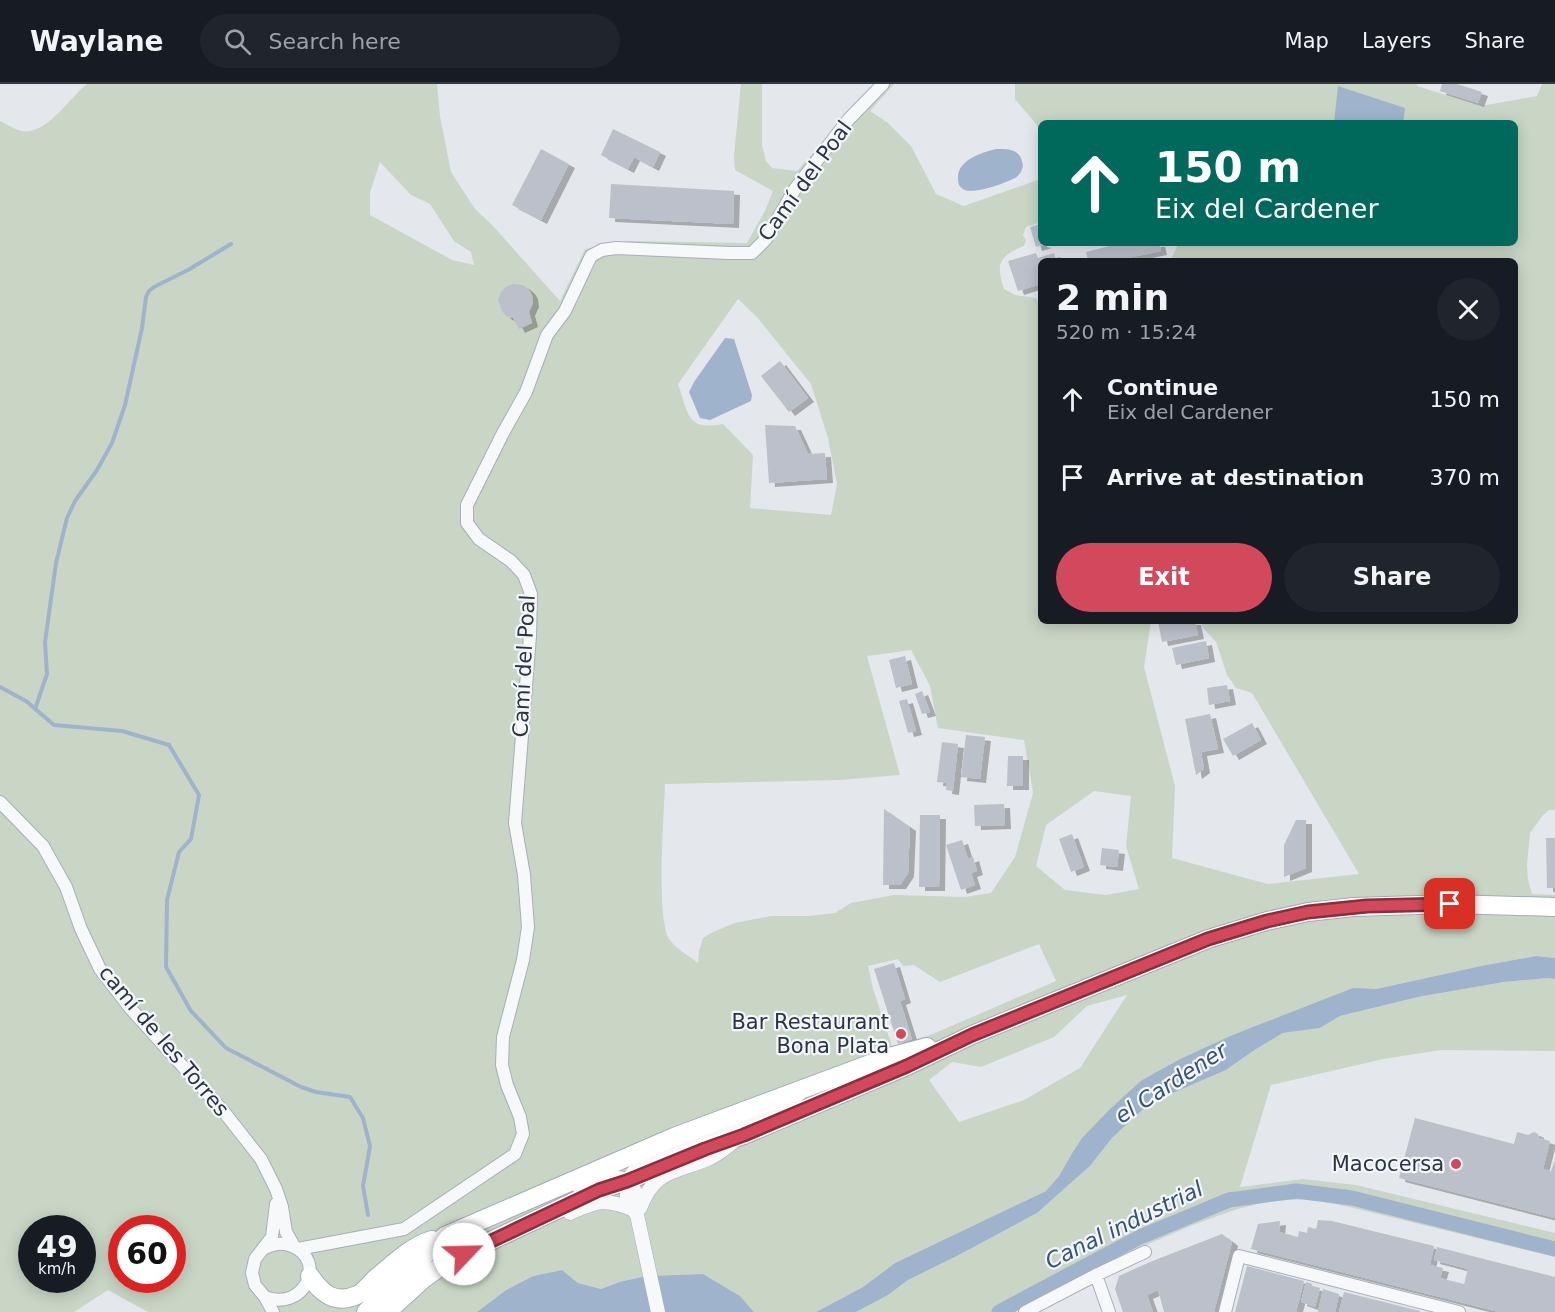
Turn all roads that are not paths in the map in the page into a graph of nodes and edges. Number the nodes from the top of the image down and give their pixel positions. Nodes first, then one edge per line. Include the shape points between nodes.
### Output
1 (883, 84) edge
2 (0, 802) edge
3 (1555, 907) edge
4 (972, 1035) junction
5 (804, 1089) junction
6 (744, 1135) junction
7 (627, 1181) junction
8 (276, 1189) junction
9 (638, 1213) junction
10 (495, 1214) junction
11 (530, 1222) junction
12 (445, 1236) junction
13 (336, 1242) junction
14 (296, 1248) junction
15 (264, 1249) junction
16 (1145, 1252) dead end
17 (309, 1270) junction
18 (1096, 1275) junction
19 (266, 1297) junction
20 (285, 1307) edge
21 (273, 1312) edge
22 (366, 1312) edge
23 (387, 1312) edge
24 (658, 1312) edge
25 (1026, 1312) edge
26 (1109, 1312) edge
27 (1225, 1312) edge
28 (1459, 1312) edge

1 - 13 street, Camí del Poal via 848,120 795,189 766,239 752,253 602,250 591,256 566,311 547,335 526,392 467,505 467,523 479,539 524,575 531,594 515,823 528,927 503,1038 502,1065 523,1134 515,1154 404,1229
2 - 8 street, camí de les Torres via 43,846 66,887 100,969 224,1112 261,1159
3 - 4 main road via 1380,905 1308,912 1267,921 1198,943
4 - 5 main road via 886,1058
4 - 6 main road
5 - 7 street via 786,1106 765,1116 638,1166
5 - 10 main road via 674,1137
6 - 7 main road
6 - 9 street via 713,1157 663,1175 649,1189
7 - 9 street via 635,1189
7 - 10 street via 619,1176 594,1181 533,1207
7 - 11 main road
8 - 14 street, camí de les Torres via 286,1232
8 - 15 street via 272,1237
9 - 11 street via 606,1201
9 - 24 street
10 - 12 main road
11 - 23 main road via 437,1269
12 - 17 main road via 426,1241 398,1259 358,1295 331,1297 318,1288
12 - 22 main road
13 - 14 street
13 - 17 street via 317,1256
14 - 15 street via 282,1243
14 - 17 street via 305,1256
15 - 19 street via 255,1259 252,1273 255,1286
16 - 18 street
17 - 20 street via 308,1285
18 - 25 street
18 - 26 street
19 - 20 street
19 - 21 street
27 - 28 street via 1239,1256

